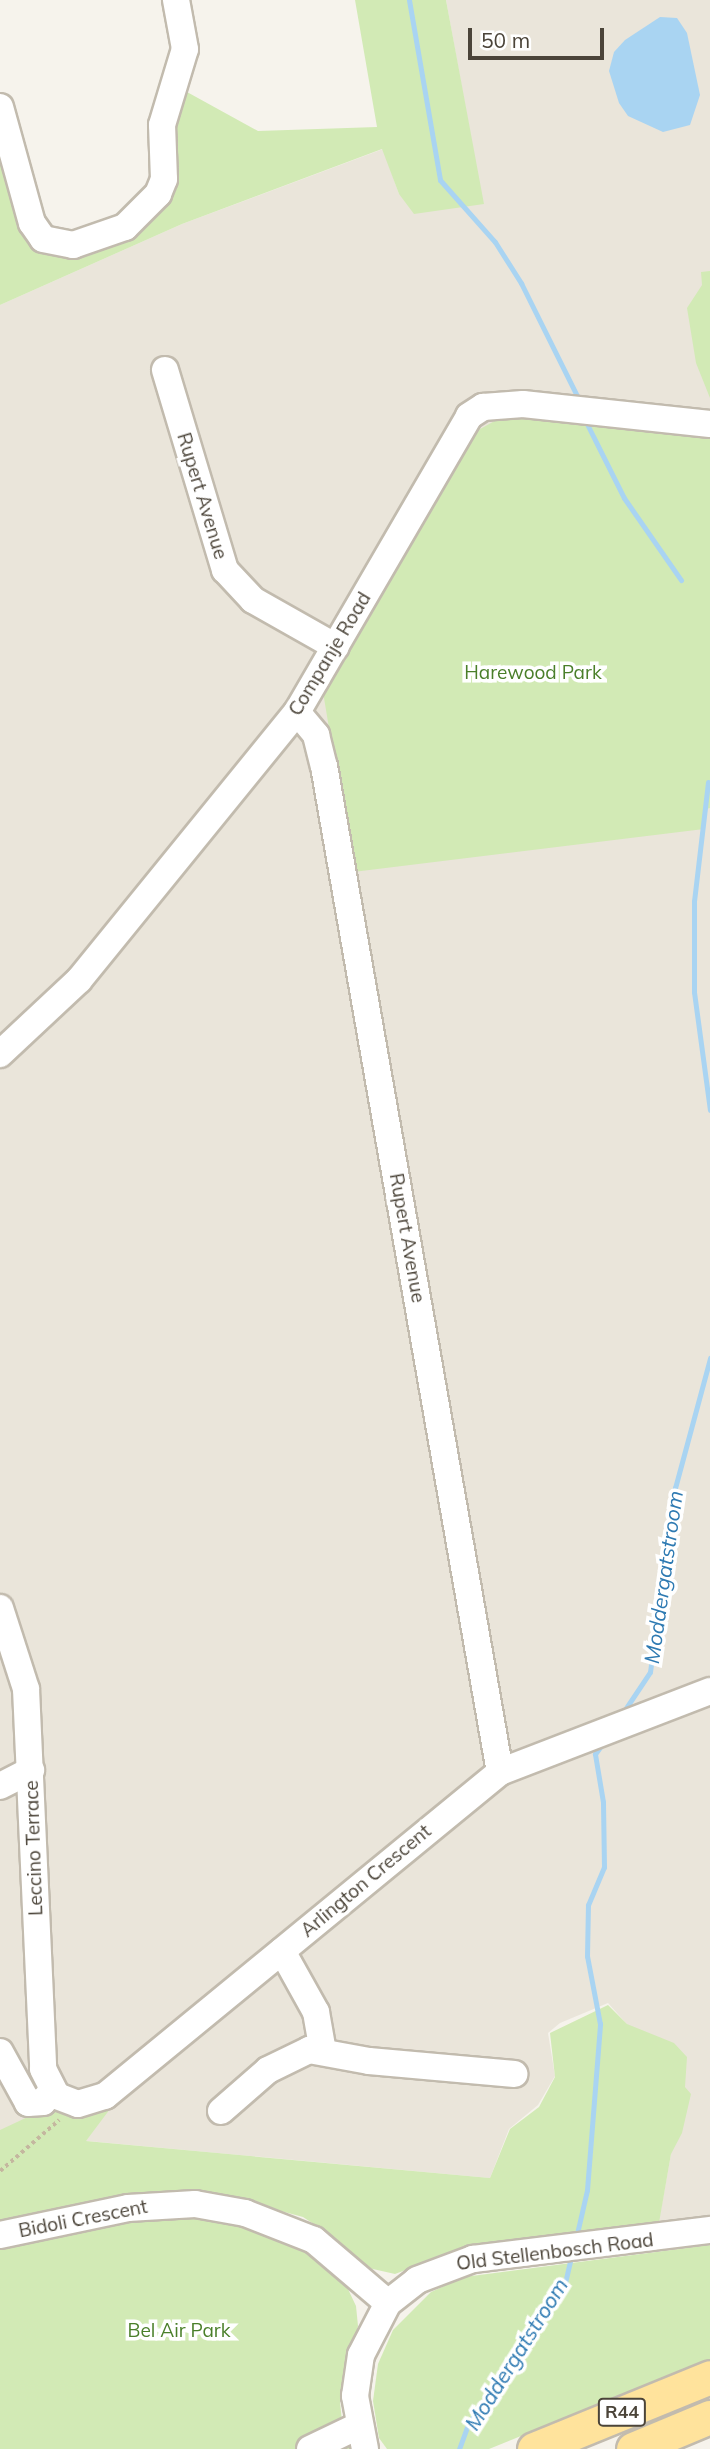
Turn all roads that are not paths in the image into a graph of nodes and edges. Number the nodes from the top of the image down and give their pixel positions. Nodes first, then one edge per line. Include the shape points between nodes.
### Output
1 (176, 0) edge
2 (0, 107) edge
3 (165, 370) dead end
4 (710, 424) edge
5 (336, 647) junction
6 (297, 712) junction
7 (0, 1055) edge
8 (0, 1608) edge
9 (710, 1691) edge
10 (32, 1770) junction
11 (500, 1772) junction
12 (0, 1786) edge
13 (282, 1951) junction
14 (323, 2050) junction
15 (0, 2052) edge
16 (514, 2074) dead end
17 (61, 2096) junction
18 (220, 2111) dead end
19 (710, 2230) edge
20 (0, 2235) edge
21 (388, 2303) junction
22 (710, 2378) edge
23 (710, 2417) edge
24 (366, 2441) edge
25 (310, 2449) edge
26 (534, 2449) edge
27 (633, 2449) edge

1 - 2 street via 184,50 162,125 164,178 158,194 125,227 73,245 50,243 38,234
3 - 5 street, Rupert Avenue via 225,570 253,600
4 - 5 street, Companje Road via 523,404 483,407 457,430
5 - 6 street, Companje Road
6 - 7 street, Companje Road via 79,980
6 - 11 street, Rupert Avenue via 316,735 324,766
8 - 10 street, Leccino Terrace via 26,1689
9 - 11 street, Arlington Crescent
10 - 12 street
10 - 17 street, Leccino Terrace via 43,2069
11 - 13 street, Arlington Crescent
13 - 14 street via 316,2012
13 - 17 street, Arlington Crescent via 105,2096 92,2103
14 - 16 street via 369,2061
14 - 18 street via 285,2059
15 - 17 street, Arlington Crescent via 28,2103
19 - 21 street, Old Stellenbosch Road via 473,2259 435,2270
20 - 21 street, Bidoli Crescent via 128,2208 195,2204 245,2213 314,2240
21 - 24 street via 356,2374
22 - 26 main road, R44
23 - 27 main road, R44
24 - 25 street

